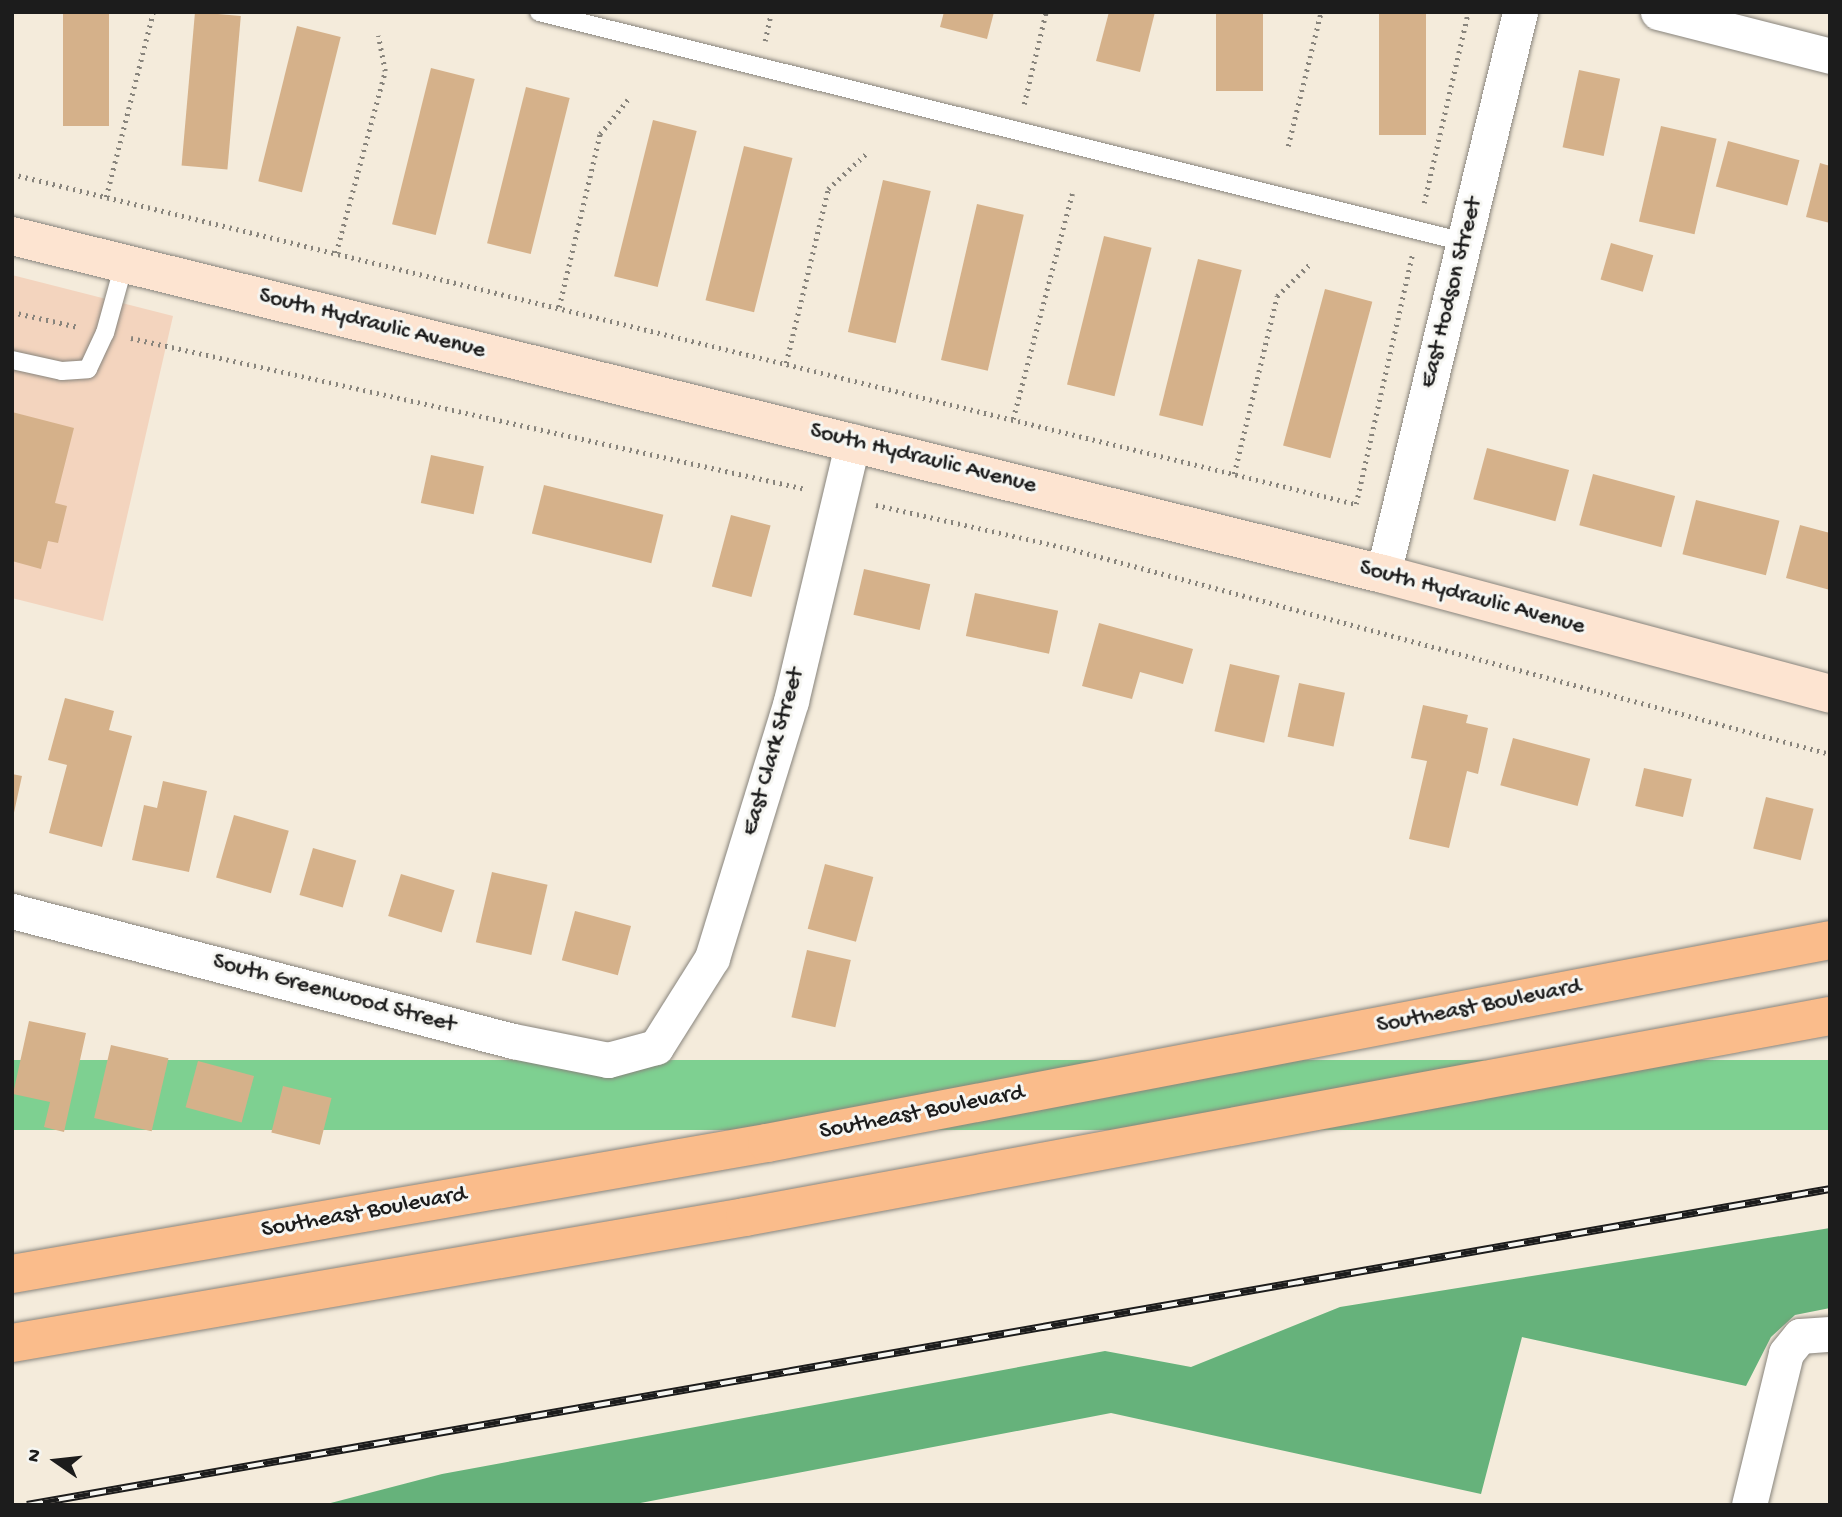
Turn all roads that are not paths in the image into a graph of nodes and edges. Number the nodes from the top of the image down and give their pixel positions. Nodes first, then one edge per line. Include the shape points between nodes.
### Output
1 (539, 12) edge
2 (1520, 12) edge
3 (1658, 12) edge
4 (1830, 56) edge
5 (12, 236) edge
6 (1464, 242) junction
7 (124, 264) junction
8 (12, 360) edge
9 (853, 441) junction
10 (1383, 574) junction
11 (1830, 694) edge
12 (12, 911) edge
13 (1830, 940) edge
14 (1830, 1016) edge
15 (656, 1047) joint
16 (12, 1274) edge
17 (1830, 1334) edge
18 (12, 1343) edge
19 (1749, 1505) edge

1 - 6 lane
2 - 6 street, East Hodson Street
3 - 4 street
5 - 7 street, South Hydraulic Avenue
6 - 10 street, East Hodson Street
7 - 8 lane via 105,332 88,369 62,371
7 - 9 street, South Hydraulic Avenue
9 - 10 street, South Hydraulic Avenue
9 - 15 street, East Clark Street via 791,701 712,958
10 - 11 street, South Hydraulic Avenue
12 - 15 street, South Greenwood Street via 513,1041 608,1059
13 - 16 main road, Southeast Boulevard via 767,1143
14 - 18 main road via 759,1215
17 - 19 street via 1800,1336 1786,1353

